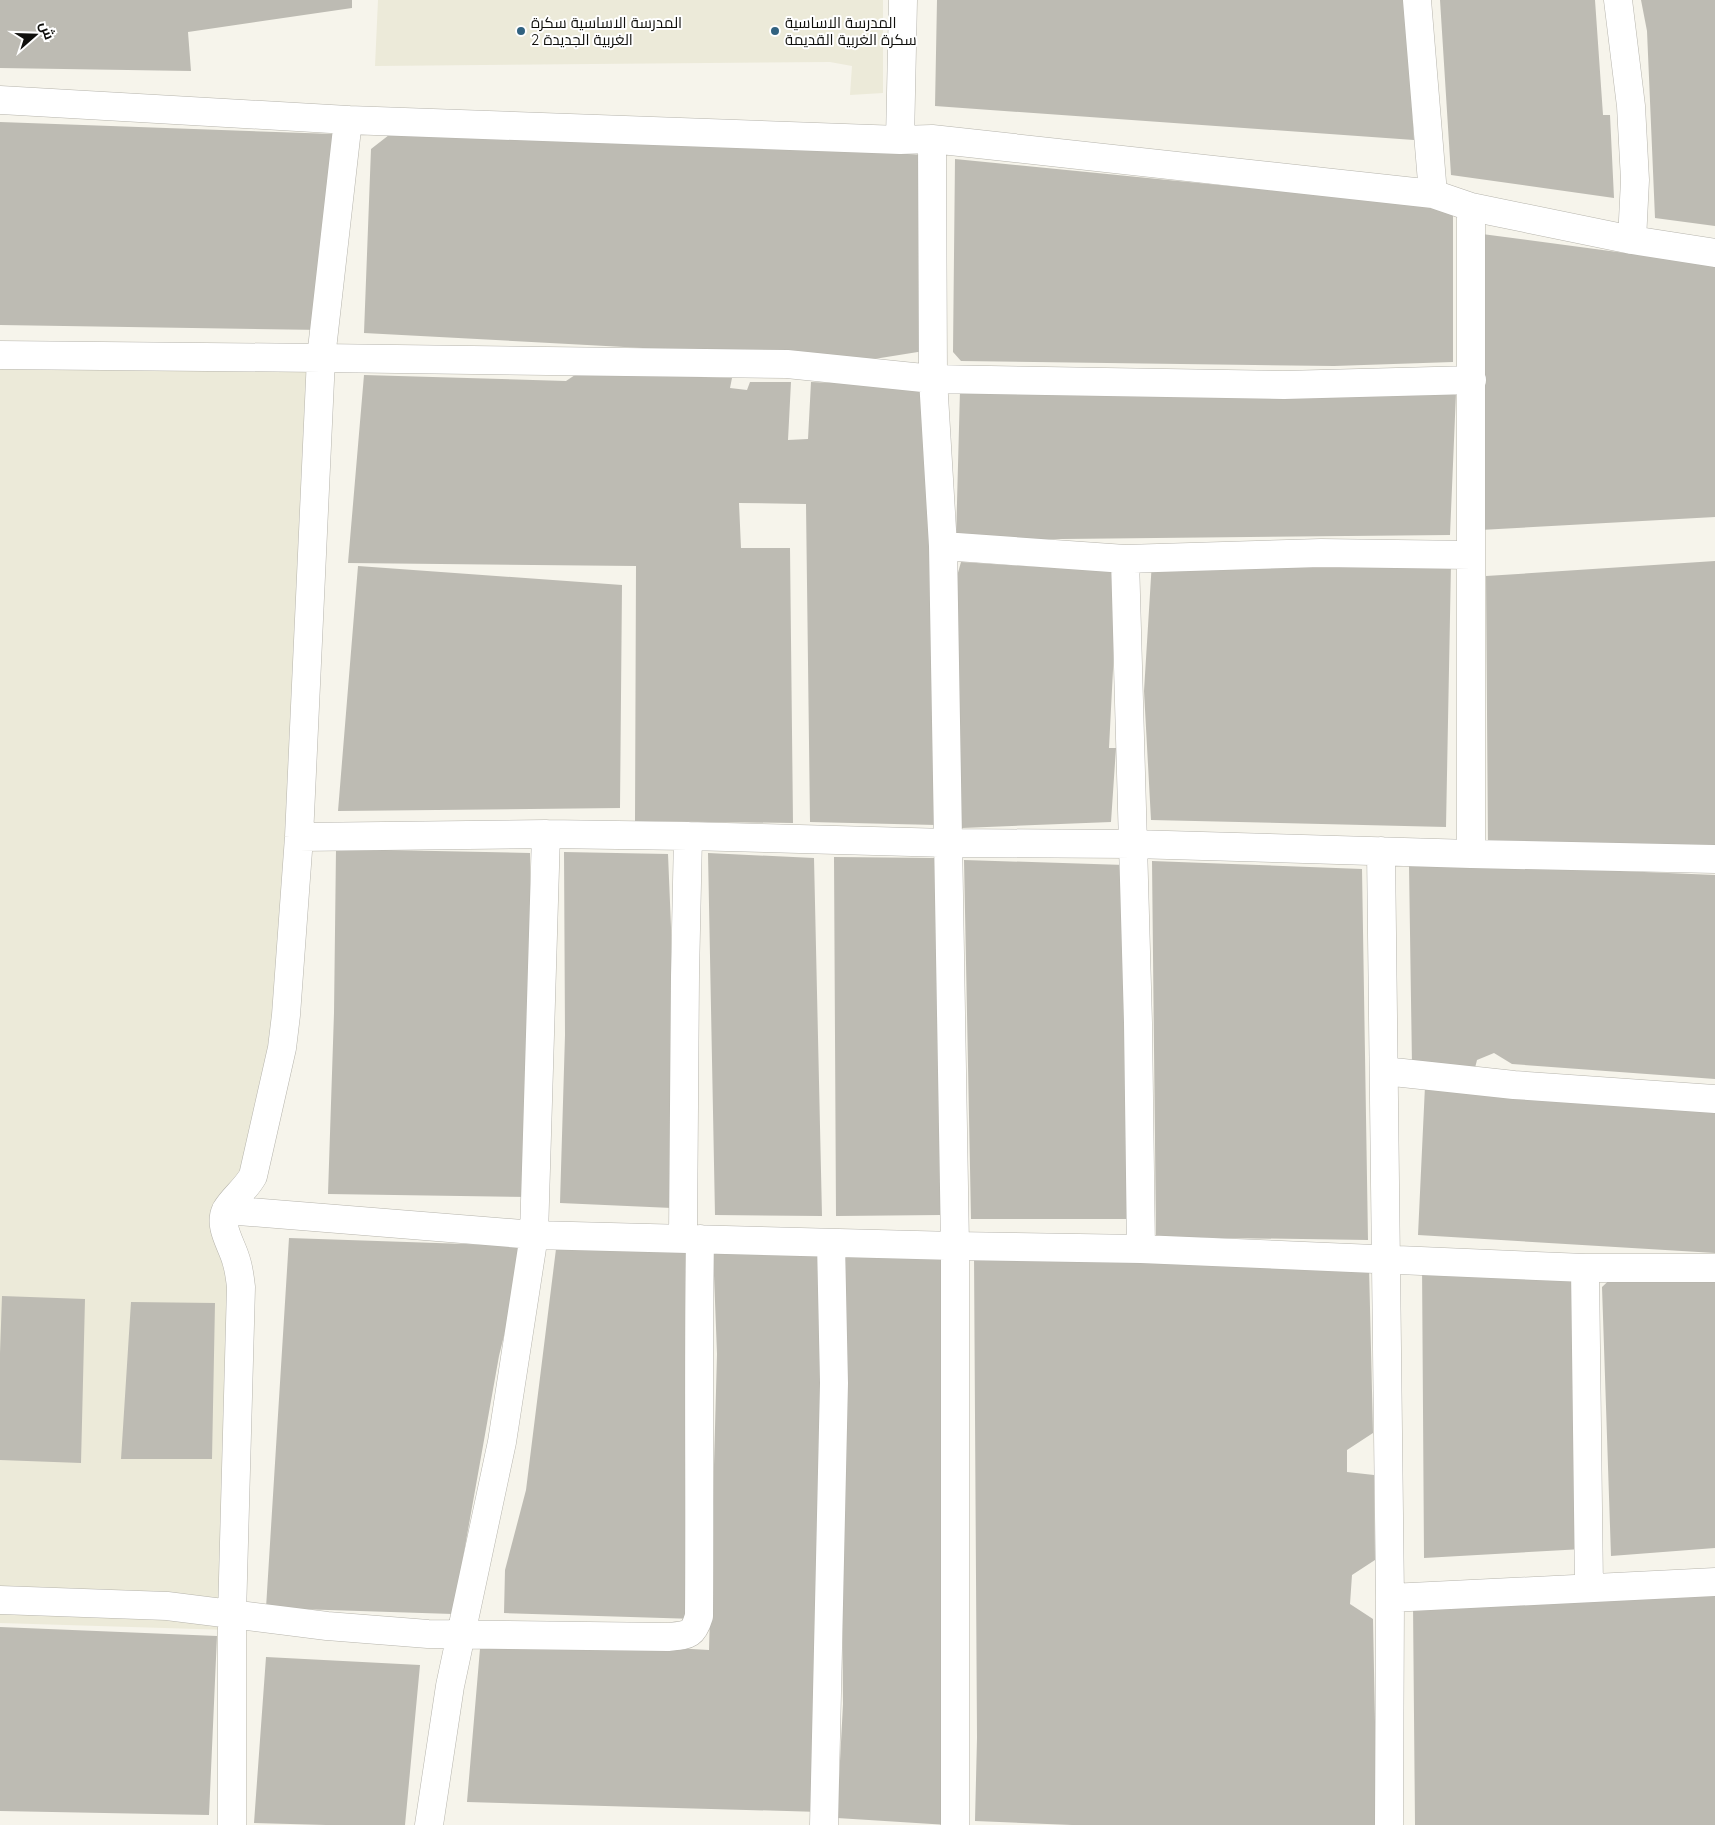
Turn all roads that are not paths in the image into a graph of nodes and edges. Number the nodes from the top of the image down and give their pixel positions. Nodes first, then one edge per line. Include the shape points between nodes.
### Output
1 (903, 0) edge
2 (1417, 0) edge
3 (1618, 0) edge
4 (0, 100) edge
5 (348, 120) junction
6 (932, 139) junction
7 (900, 140) junction
8 (1433, 194) junction
9 (1471, 207) junction
10 (1632, 240) junction
11 (1715, 253) edge
12 (0, 355) edge
13 (321, 358) junction
14 (933, 379) junction
15 (1472, 380) junction
16 (943, 546) junction
17 (1471, 555) junction
18 (1125, 559) junction
19 (546, 834) junction
20 (688, 836) junction
21 (299, 837) junction
22 (948, 843) junction
23 (1133, 844) junction
24 (1381, 851) junction
25 (1471, 854) junction
26 (1715, 859) edge
27 (1384, 1072) junction
28 (1715, 1099) edge
29 (226, 1210) junction
30 (534, 1235) junction
31 (692, 1239) junction
32 (831, 1243) junction
33 (954, 1246) junction
34 (1141, 1249) junction
35 (1386, 1259) junction
36 (1585, 1268) junction
37 (1715, 1268) edge
38 (1715, 1582) edge
39 (1589, 1588) junction
40 (1390, 1598) junction
41 (0, 1600) edge
42 (232, 1615) junction
43 (461, 1634) junction
44 (232, 1825) edge
45 (429, 1825) edge
46 (824, 1825) edge
47 (955, 1825) edge
48 (1389, 1825) edge

1 - 7 street
2 - 8 street
3 - 10 street via 1633,134
4 - 5 street
5 - 7 street
5 - 13 street
6 - 7 street
6 - 8 street
6 - 14 street
8 - 9 street
9 - 10 street
9 - 15 street
10 - 11 street
12 - 13 street
13 - 14 street via 787,364
13 - 21 street
14 - 15 street via 1284,385
14 - 16 street
15 - 17 street
16 - 18 street
16 - 22 street
17 - 18 street via 1322,552
17 - 25 street
18 - 23 street
19 - 20 street
19 - 21 street
19 - 30 street
20 - 22 street
20 - 31 street via 685,976
21 - 29 street via 282,1048 253,1176
22 - 23 street
22 - 33 street
23 - 24 street
23 - 34 street
24 - 25 street
24 - 27 street
25 - 26 street
27 - 28 street
27 - 35 street
29 - 30 street
29 - 42 street via 227,1238 236,1257 241,1287
30 - 31 street
30 - 43 street via 502,1442
31 - 32 street
31 - 43 street via 700,1462 700,1606 695,1629 682,1636 668,1637
32 - 33 street
32 - 46 street via 834,1383
33 - 34 street
33 - 47 street
34 - 35 street
35 - 36 street
35 - 40 street
36 - 37 street
36 - 39 street
38 - 39 street
39 - 40 street
40 - 48 street
41 - 42 street via 168,1606
42 - 43 street via 327,1626
42 - 44 street
43 - 45 street

